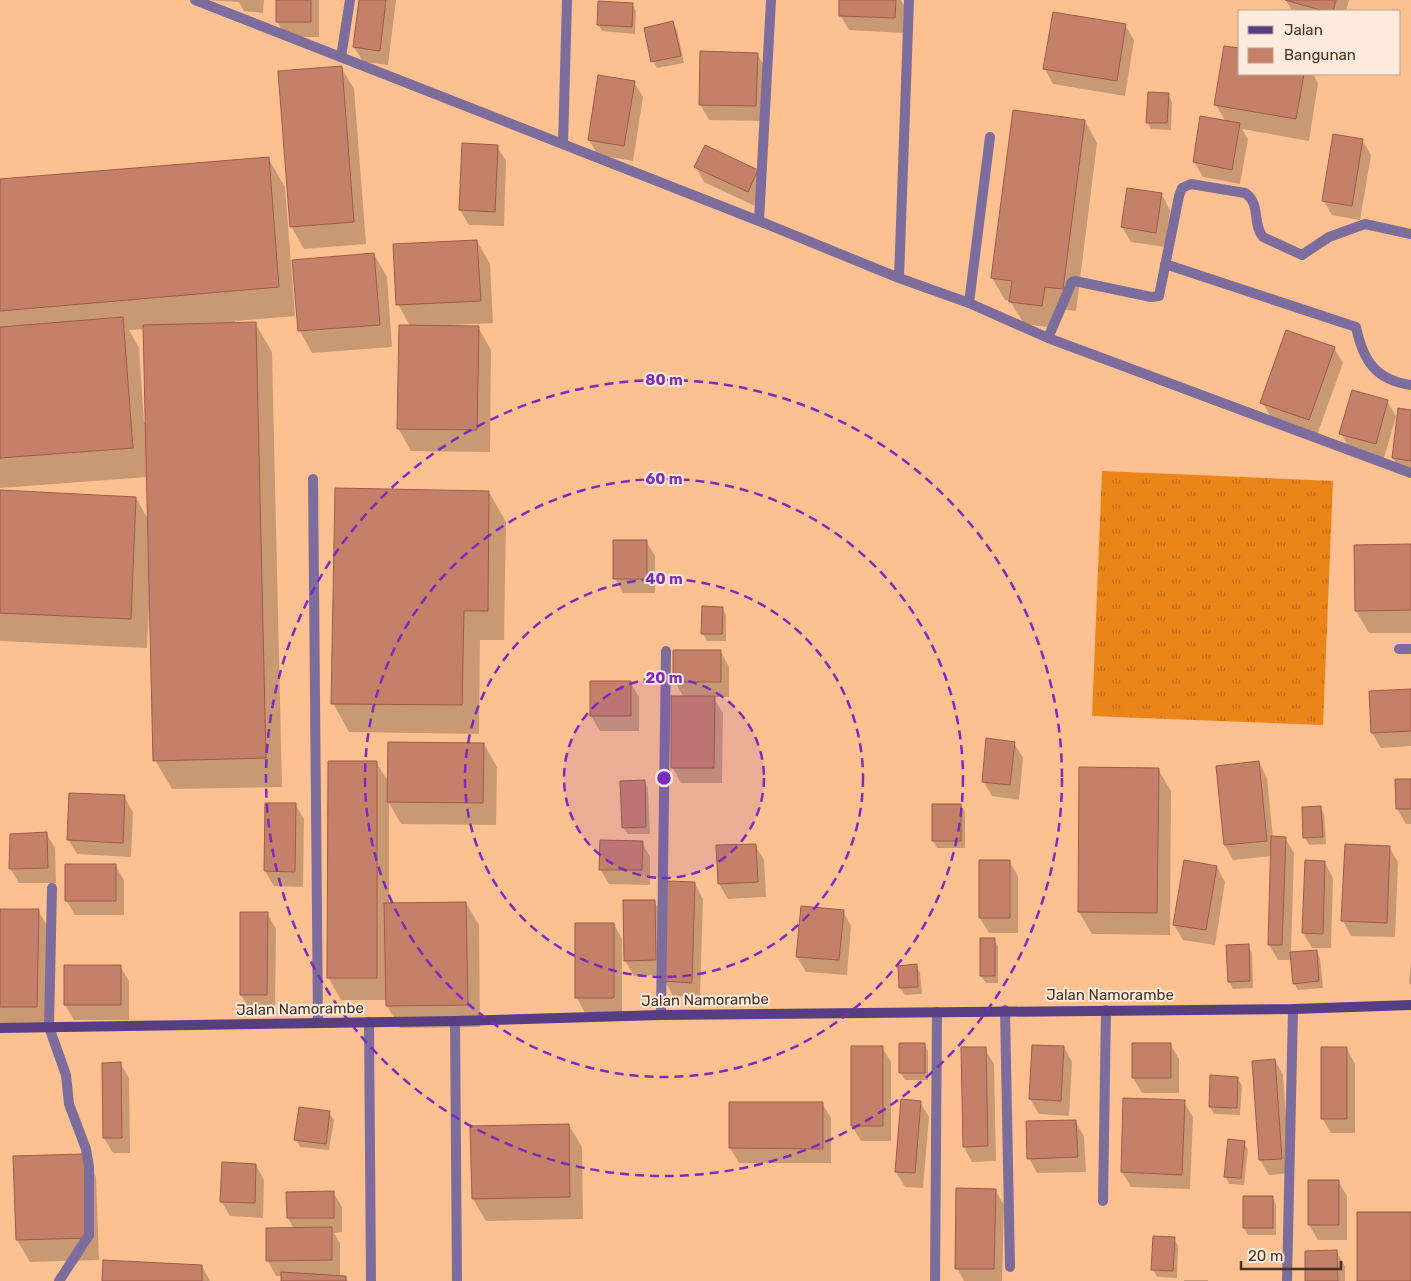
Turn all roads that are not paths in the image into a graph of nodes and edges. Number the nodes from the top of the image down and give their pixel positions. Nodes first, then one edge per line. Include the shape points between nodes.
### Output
1 (195, 0) edge
2 (350, 0) edge
3 (567, 0) edge
4 (771, 0) edge
5 (910, 0) edge
6 (341, 57) junction
7 (990, 138) dead end
8 (563, 144) junction
9 (759, 221) junction
10 (1411, 234) edge
11 (1165, 264) junction
12 (899, 278) junction
13 (968, 304) junction
14 (1048, 338) junction
15 (1411, 385) edge
16 (1411, 473) edge
17 (313, 480) dead end
18 (1399, 649) dead end
19 (1411, 649) edge
20 (666, 651) dead end
21 (52, 888) dead end
22 (1411, 1005) edge
23 (1294, 1008) junction
24 (1006, 1010) junction
25 (1106, 1010) junction
26 (937, 1012) junction
27 (661, 1015) junction
28 (455, 1021) junction
29 (369, 1022) junction
30 (318, 1024) junction
31 (49, 1027) junction
32 (0, 1028) edge
33 (1104, 1201) dead end
34 (1010, 1267) dead end
35 (59, 1281) edge
36 (371, 1281) edge
37 (457, 1281) edge
38 (935, 1281) edge
39 (1287, 1281) edge

1 - 6 street
2 - 6 street
3 - 8 street
4 - 9 street
5 - 12 street
6 - 8 street
7 - 13 street
8 - 9 street
9 - 12 street
10 - 11 street via 1365,224 1329,237 1302,255 1268,240 1259,232 1251,197 1245,193 1191,184 1182,188 1179,196
11 - 14 street via 1159,296 1075,281
11 - 15 street via 1356,327 1360,346 1379,374 1394,383
12 - 13 street
13 - 14 street
14 - 16 street
17 - 30 street
18 - 19 street
20 - 27 street
21 - 31 street
22 - 23 main road, Jalan Namorambe
23 - 25 main road, Jalan Namorambe
23 - 39 street
24 - 25 main road, Jalan Namorambe
24 - 26 main road, Jalan Namorambe
24 - 34 street
25 - 33 street
26 - 27 main road, Jalan Namorambe
26 - 38 street
27 - 28 main road, Jalan Namorambe
28 - 29 main road, Jalan Namorambe
28 - 37 street
29 - 30 main road, Jalan Namorambe
29 - 36 street
30 - 31 main road, Jalan Namorambe
31 - 32 main road, Jalan Namorambe
31 - 35 street via 66,1076 69,1104 86,1148 89,1167 89,1235

